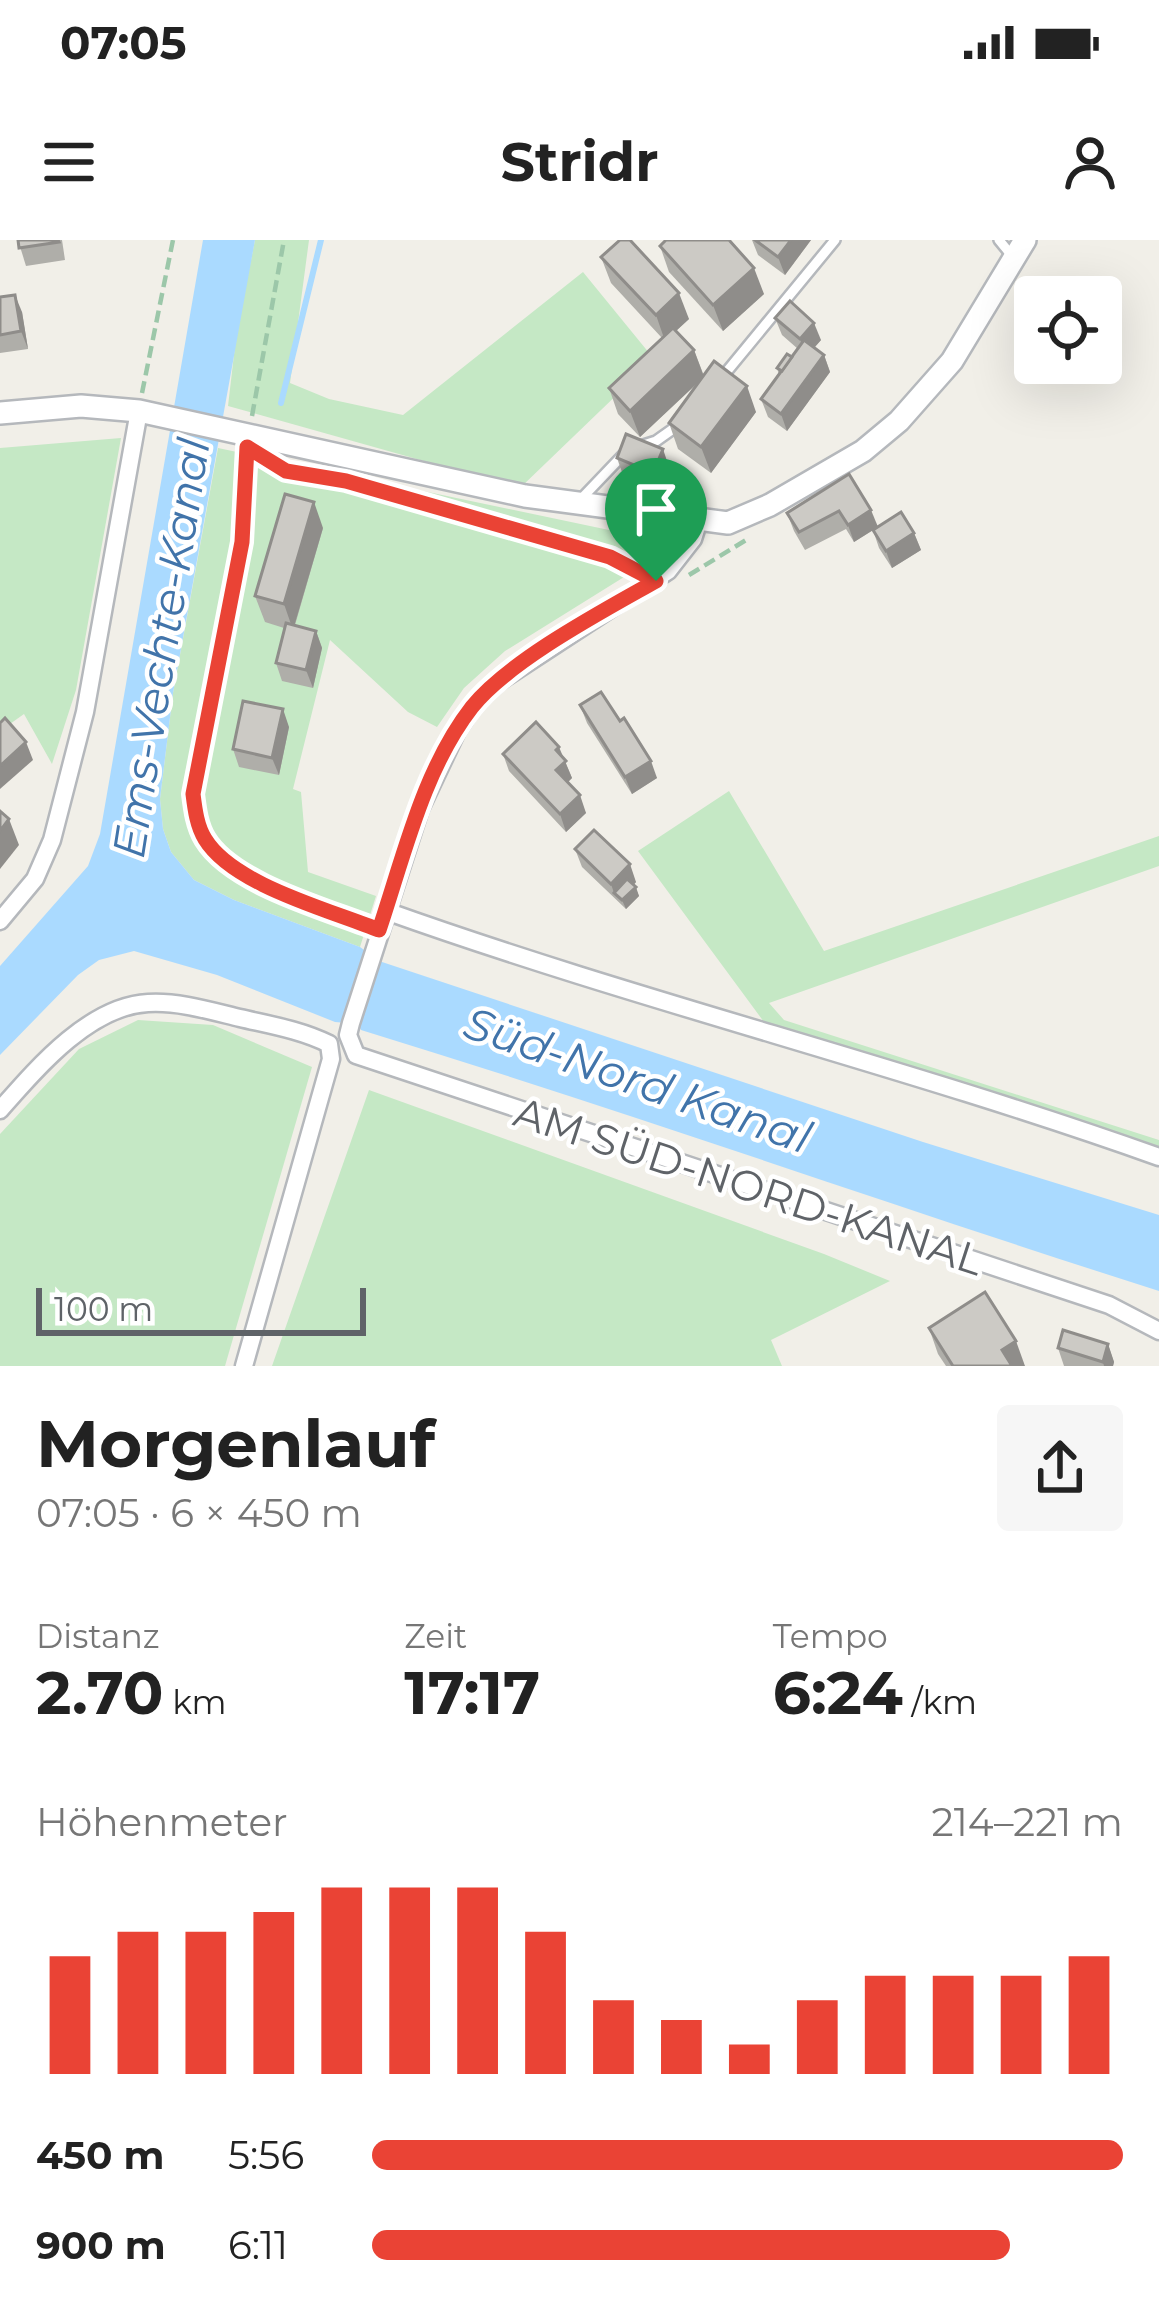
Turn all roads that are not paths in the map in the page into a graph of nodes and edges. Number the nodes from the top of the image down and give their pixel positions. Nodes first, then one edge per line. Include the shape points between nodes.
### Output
1 (835, 240) edge
2 (1012, 246) edge
3 (715, 386) edge
4 (0, 413) edge
5 (150, 413) junction
6 (689, 418) edge
7 (577, 503) junction
8 (699, 520) junction
9 (386, 911) junction
10 (0, 920) edge
11 (0, 1110) edge
12 (1159, 1156) edge
13 (1159, 1331) edge
14 (244, 1366) edge

1 - 3 lane
2 - 8 street via 952,361 898,421 770,505 728,523
4 - 5 street via 81,406
5 - 7 street via 248,441
5 - 10 street via 52,840 35,879
6 - 7 lane via 626,451
7 - 8 street
8 - 9 street via 684,555 656,581 558,640 474,705 443,754
9 - 12 street
9 - 13 street, AM SÜD-NORD-KANAL via 349,1029 356,1055 1108,1305
11 - 14 street via 118,1008 201,1008 329,1045

